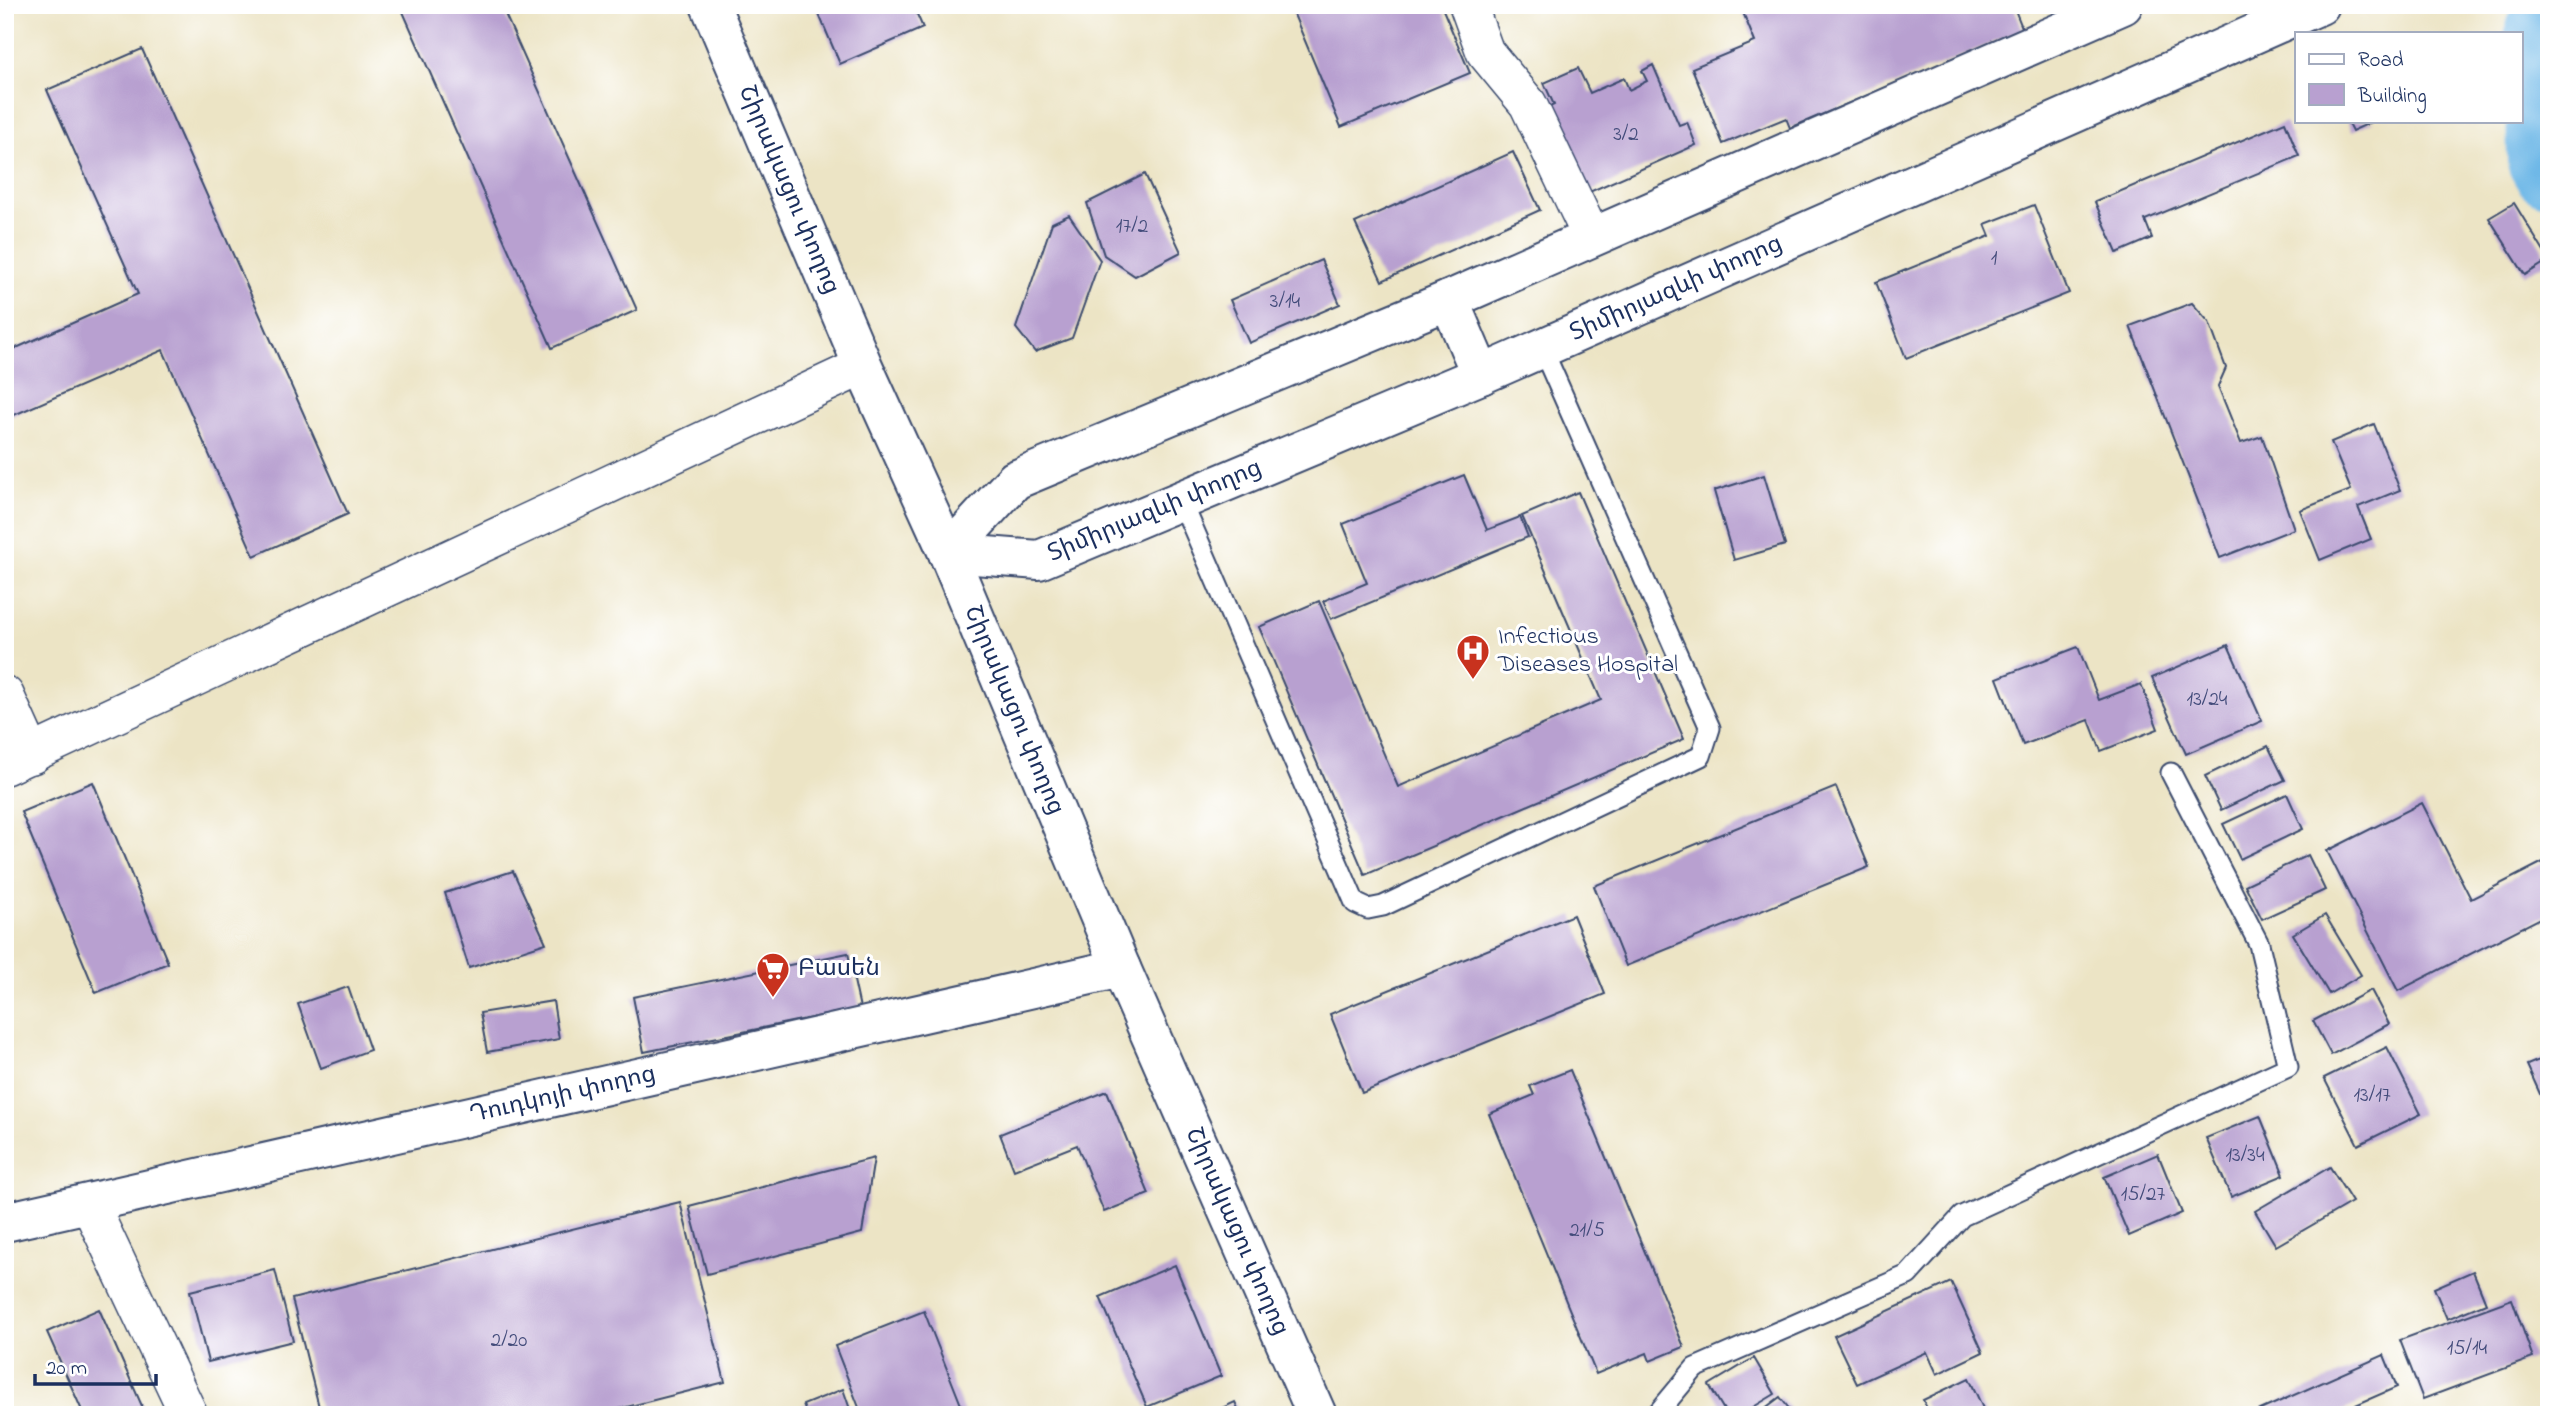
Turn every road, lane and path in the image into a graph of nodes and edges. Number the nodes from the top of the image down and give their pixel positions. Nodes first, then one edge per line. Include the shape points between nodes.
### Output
1 (710, 5) edge
2 (1468, 5) edge
3 (2123, 5) edge
4 (2320, 5) edge
5 (2074, 15) edge
6 (1591, 236) junction
7 (1449, 300) junction
8 (1542, 348) junction
9 (863, 366) junction
10 (1481, 376) junction
11 (1181, 500) junction
12 (948, 553) junction
13 (5, 695) edge
14 (19, 760) edge
15 (2171, 773) dead end
16 (1121, 968) junction
17 (89, 1203) junction
18 (5, 1222) edge
19 (189, 1415) edge
20 (1317, 1415) edge
21 (1656, 1415) edge

1 - 9 street, Շիրակացու փողոց
2 - 6 street via 1485,52 1528,104
3 - 5 street
4 - 8 street, Տիմիրյազևի փողոց
5 - 6 street
6 - 7 street
7 - 10 street
7 - 12 street via 1016,480
8 - 10 street, Տիմիրյազևի փողոց
8 - 11 lane via 1710,728 1707,744 1701,756 1382,906 1368,909 1355,903
9 - 12 street, Շիրակացու փողոց
9 - 14 street
10 - 11 street, Տիմիրյազևի փողոց
11 - 12 street, Տիմիրյազևի փողոց via 1040,559
12 - 16 street, Շիրակացու փողոց
13 - 14 street
15 - 21 lane via 2259,944 2287,1067 1962,1216 1908,1275 1695,1368
16 - 17 street, Դուդկոյի փողոց
16 - 20 street, Շիրակացու փողոց
17 - 18 street, Դուդկոյի փողոց
17 - 19 street

